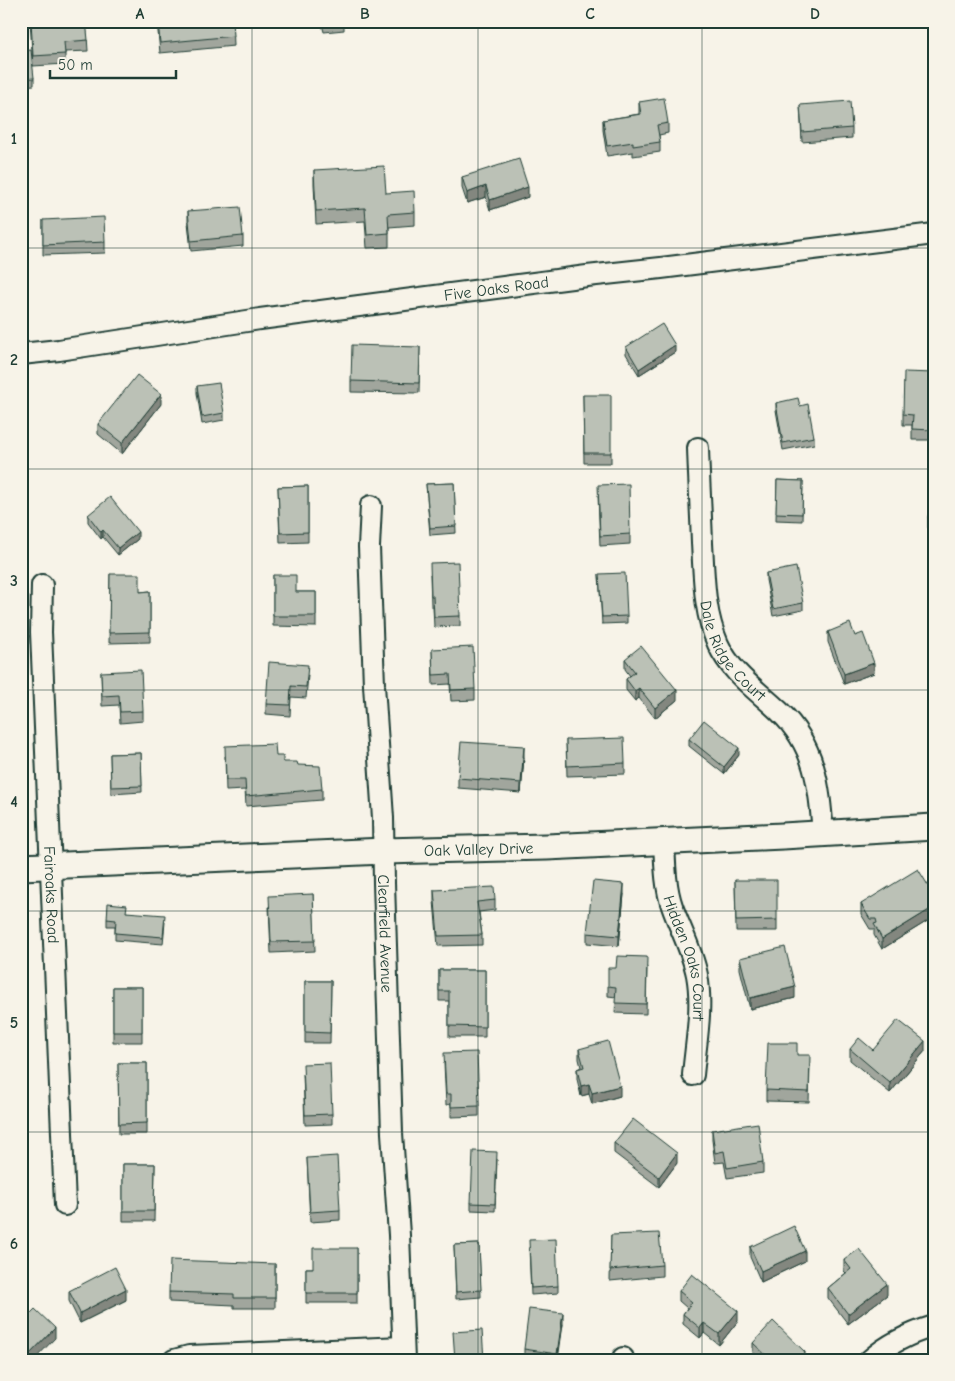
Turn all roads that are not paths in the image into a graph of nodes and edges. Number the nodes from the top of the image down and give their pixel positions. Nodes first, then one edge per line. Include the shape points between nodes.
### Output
1 (934, 234) edge
2 (21, 354) edge
3 (698, 448) dead end
4 (371, 506) dead end
5 (42, 585) dead end
6 (934, 827) edge
7 (823, 833) junction
8 (664, 841) junction
9 (384, 851) junction
10 (52, 866) junction
11 (21, 867) edge
12 (693, 1075) dead end
13 (66, 1205) dead end
14 (934, 1326) edge
15 (404, 1353) edge
16 (174, 1360) edge
17 (870, 1360) edge

1 - 2 street, Five Oaks Road via 586,276
3 - 7 street, Dale Ridge Court via 705,597 710,623 730,665 780,712 809,752 816,774
4 - 9 street, Clearfield Avenue via 369,546 374,685
5 - 10 street, Fairoaks Road
6 - 7 street, Oak Valley Drive
7 - 8 street, Oak Valley Drive
8 - 9 street, Oak Valley Drive
8 - 12 street, Hidden Oaks Court via 671,904 691,950 697,976 699,1003
9 - 10 street, Oak Valley Drive
9 - 15 street, Clearfield Avenue via 392,1133
10 - 11 street, Oak Valley Drive
10 - 13 street, Fairoaks Road
14 - 17 street via 889,1345
15 - 16 street via 189,1356

